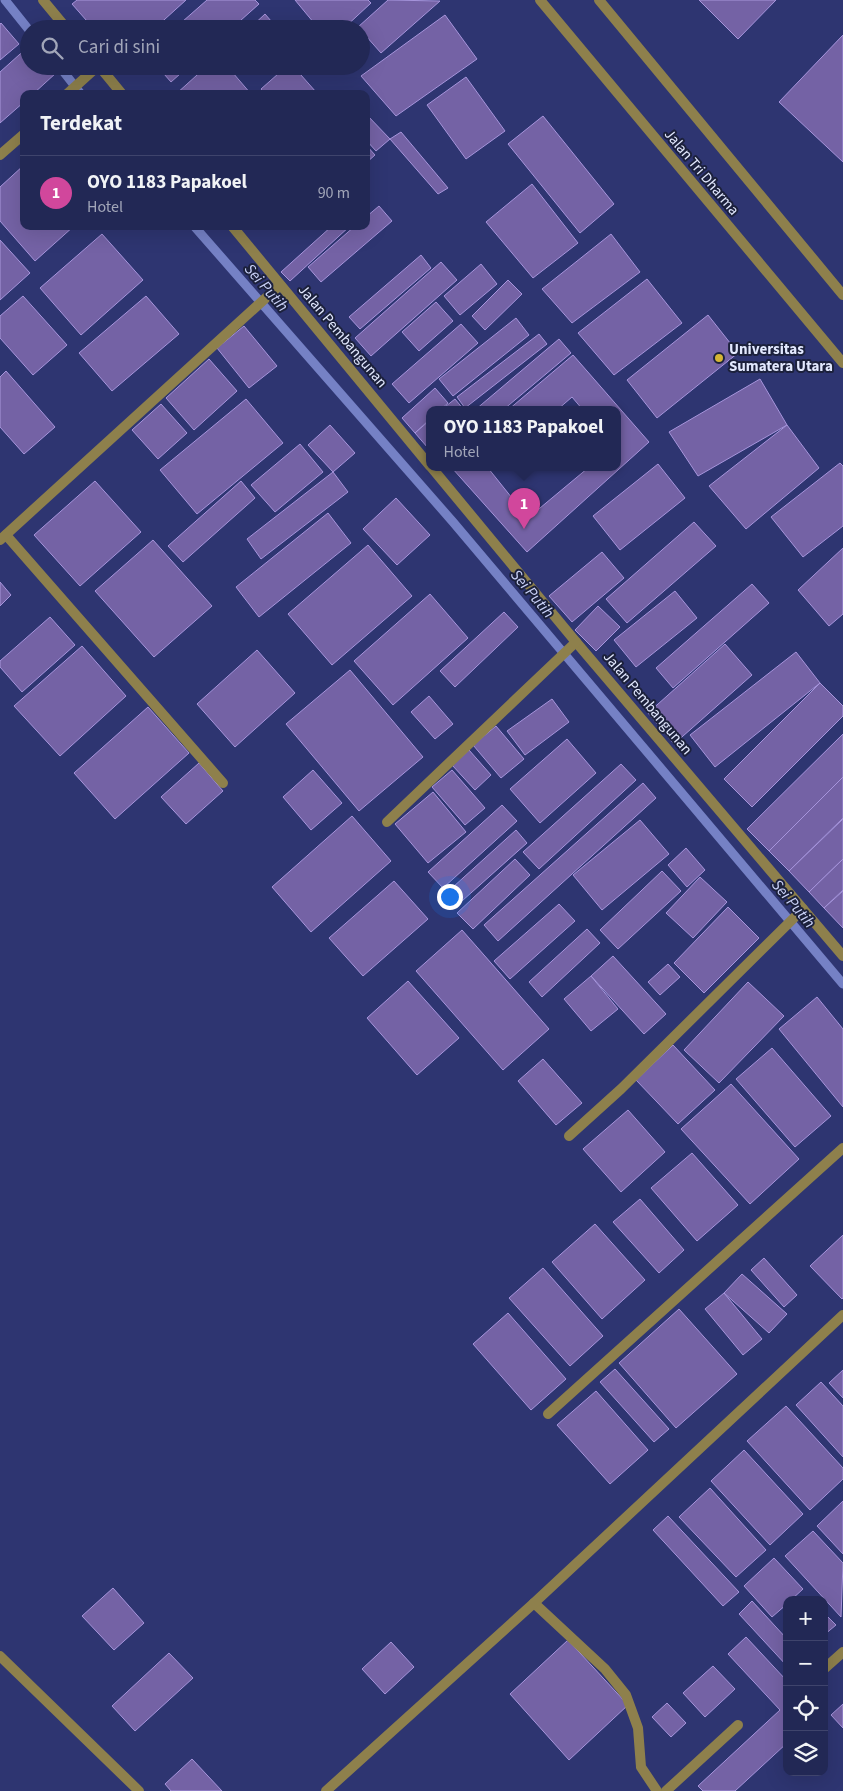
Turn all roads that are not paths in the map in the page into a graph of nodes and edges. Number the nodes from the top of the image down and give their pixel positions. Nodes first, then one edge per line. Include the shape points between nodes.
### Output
1 (43, 0) edge
2 (540, 0) edge
3 (598, 0) edge
4 (60, 20) edge
5 (88, 75) edge
6 (106, 75) edge
7 (71, 90) edge
8 (119, 90) edge
9 (20, 138) edge
10 (0, 155) edge
11 (235, 230) edge
12 (280, 285) junction
13 (843, 295) edge
14 (843, 363) edge
15 (426, 461) edge
16 (434, 471) edge
17 (3, 537) edge
18 (574, 645) junction
19 (223, 782) dead end
20 (387, 822) dead end
21 (801, 911) junction
22 (843, 956) edge
23 (569, 1136) dead end
24 (843, 1148) edge
25 (843, 1315) edge
26 (548, 1414) dead end
27 (534, 1603) junction
28 (843, 1652) edge
29 (0, 1656) edge
30 (828, 1665) edge
31 (738, 1725) dead end
32 (139, 1791) edge
33 (326, 1791) edge
34 (657, 1791) edge
35 (666, 1791) edge

1 - 4 street
2 - 14 street, Jalan Tri Dharma
3 - 13 street, Jalan Tri Dharma
5 - 7 street
6 - 8 street
9 - 10 street
11 - 12 street, Jalan Pembangunan
12 - 15 street, Jalan Pembangunan
12 - 17 street
16 - 18 street, Jalan Pembangunan
17 - 19 street
18 - 20 street
18 - 21 street, Jalan Pembangunan
21 - 22 street, Jalan Pembangunan
21 - 23 street
24 - 26 street
25 - 27 street
27 - 33 street
27 - 34 street via 605,1669 626,1695 638,1728 641,1767
28 - 30 street
29 - 32 street
31 - 35 street

